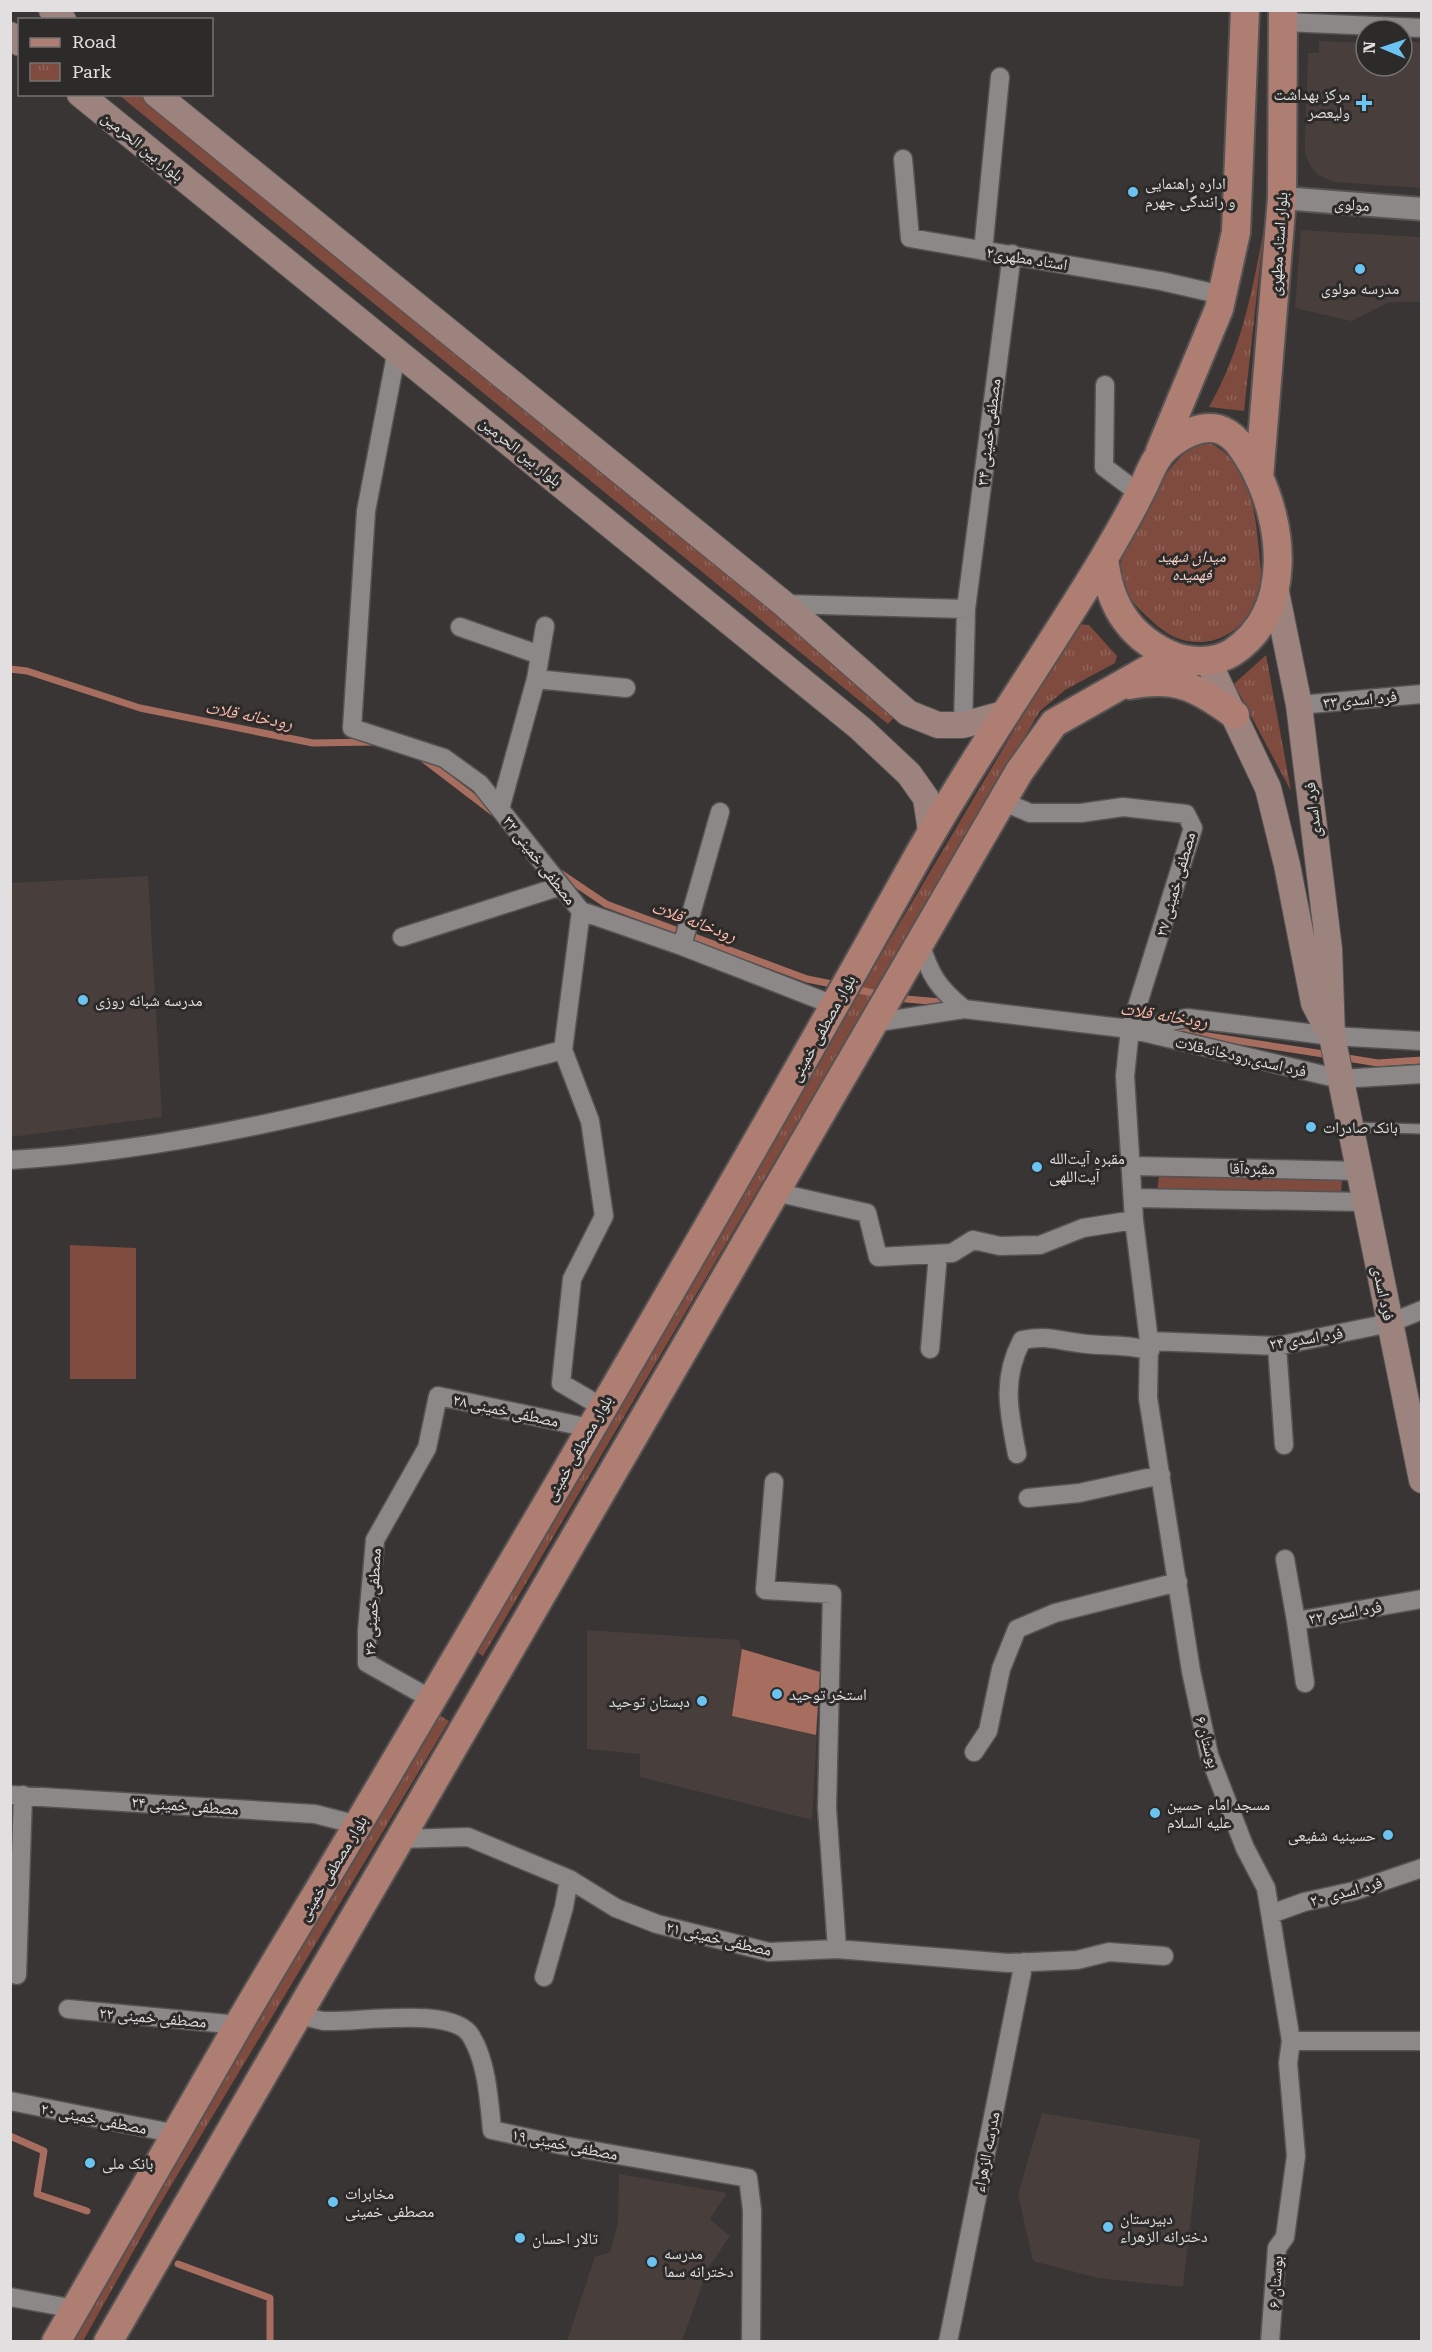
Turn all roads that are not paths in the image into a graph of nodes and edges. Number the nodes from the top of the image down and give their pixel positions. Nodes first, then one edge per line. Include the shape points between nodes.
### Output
1 (1245, 10) edge
2 (1283, 16) edge
3 (1422, 28) edge
4 (1000, 76) dead end
5 (82, 96) edge
6 (158, 96) edge
7 (903, 159) dead end
8 (1282, 198) junction
9 (1422, 209) edge
10 (983, 251) junction
11 (1012, 254) junction
12 (1222, 295) junction
13 (396, 350) junction
14 (1105, 385) dead end
15 (1160, 451) junction
16 (1259, 478) junction
17 (1140, 494) junction
18 (1104, 558) junction
19 (1275, 587) junction
20 (784, 604) junction
21 (966, 609) junction
22 (545, 626) dead end
23 (460, 627) dead end
24 (540, 655) junction
25 (1172, 656) junction
26 (1208, 660) junction
27 (536, 679) junction
28 (1115, 687) junction
29 (626, 688) dead end
30 (1422, 694) edge
31 (1299, 705) junction
32 (908, 713) junction
33 (1007, 713) junction
34 (1235, 715) junction
35 (963, 725) junction
36 (884, 749) junction
37 (1002, 801) junction
38 (500, 808) junction
39 (720, 812) dead end
40 (931, 831) junction
41 (561, 886) junction
42 (580, 911) junction
43 (402, 937) dead end
44 (920, 944) junction
45 (682, 946) junction
46 (836, 1005) junction
47 (964, 1010) junction
48 (873, 1022) junction
49 (1130, 1029) junction
50 (1332, 1036) junction
51 (1422, 1041) edge
52 (563, 1050) junction
53 (1422, 1074) edge
54 (1340, 1079) junction
55 (1350, 1127) junction
56 (1422, 1129) edge
57 (10, 1160) edge
58 (1132, 1166) junction
59 (1154, 1166) junction
60 (1355, 1170) junction
61 (775, 1192) junction
62 (1134, 1198) junction
63 (1154, 1198) junction
64 (1357, 1202) junction
65 (1134, 1220) junction
66 (938, 1254) junction
67 (1422, 1310) edge
68 (1390, 1323) junction
69 (1149, 1346) junction
70 (1277, 1346) junction
71 (930, 1349) dead end
72 (596, 1417) junction
73 (1416, 1423) edge
74 (1284, 1445) dead end
75 (1017, 1454) dead end
76 (1161, 1475) junction
77 (1422, 1480) edge
78 (774, 1482) dead end
79 (1028, 1498) dead end
80 (375, 1540) joint
81 (1285, 1559) dead end
82 (1178, 1582) junction
83 (1422, 1599) edge
84 (1296, 1621) junction
85 (448, 1669) junction
86 (1305, 1683) dead end
87 (484, 1692) junction
88 (431, 1699) junction
89 (974, 1752) dead end
90 (17, 1795) edge
91 (358, 1825) junction
92 (400, 1839) junction
93 (1422, 1868) edge
94 (569, 1879) junction
95 (1271, 1914) junction
96 (837, 1949) junction
97 (1164, 1956) dead end
98 (1024, 1962) junction
99 (17, 1975) dead end
100 (544, 1977) dead end
101 (68, 2009) dead end
102 (298, 2014) junction
103 (239, 2025) junction
104 (1291, 2041) junction
105 (1422, 2041) edge
106 (10, 2102) edge
107 (177, 2134) junction
108 (10, 2297) edge
109 (75, 2309) junction
110 (56, 2342) edge
111 (108, 2342) edge
112 (751, 2342) edge
113 (948, 2342) edge
114 (1270, 2342) edge

1 - 12 main road via 1236,232
2 - 3 street
2 - 8 main road, بلوار استاد مطهری
4 - 10 street
5 - 13 main road, بلوار بین الحرمین
6 - 20 main road
7 - 10 street, استاد مطهری۲ via 910,238
8 - 9 street, مولوی
8 - 16 main road, بلوار استاد مطهری
10 - 11 street, استاد مطهری۲
11 - 12 street, استاد مطهری۲
11 - 21 street, مصطفی خمینی ۳۴
12 - 15 main road
13 - 36 main road, بلوار بین الحرمین
13 - 38 street, مصطفی خمینی ۳۲ via 366,511 352,728 444,758 480,784
14 - 17 street via 1104,467
15 - 16 main road via 1185,435 1214,428 1227,432 1238,442
15 - 17 main road
16 - 19 main road via 1269,500 1277,541
17 - 18 main road
18 - 25 main road via 1108,587 1122,617 1136,632
18 - 33 main road, بلوار مصطفی خمینی
19 - 26 main road via 1264,620 1254,634 1237,650 1221,659
19 - 31 main road, فرد اسدی
20 - 21 street
20 - 32 main road
21 - 35 street, مصطفی خمینی ۳۴
22 - 24 street, مصطفی خمینی ۳۲
23 - 24 street
24 - 27 street, مصطفی خمینی ۳۲
25 - 26 main road
25 - 28 main road
26 - 34 main road, فرد اسدی
27 - 29 street
27 - 38 street, مصطفی خمینی ۳۲
28 - 34 main road via 1153,680 1177,684 1203,692
28 - 37 main road via 1054,723
30 - 31 street, فرد اسدی ۳۳
31 - 50 main road, فرد اسدی via 1329,949
32 - 35 main road via 938,725
32 - 36 main road
33 - 35 main road
33 - 40 main road, بلوار مصطفی خمینی
34 - 50 main road, فرد اسدی via 1268,788 1314,1003
36 - 40 main road, بلوار بین الحرمین via 926,798
37 - 44 main road
37 - 49 street, مصطفی خمینی ۲۷ via 1029,813 1081,813 1123,807 1186,814 1193,828
38 - 41 street, مصطفی خمینی ۳۲
39 - 45 street
40 - 46 main road, بلوار مصطفی خمینی
41 - 42 street, مصطفی خمینی ۳۲
41 - 43 street
42 - 45 street, مصطفی خمینی ۳۲
42 - 52 street
44 - 47 street via 931,975
44 - 48 main road
45 - 46 street, مصطفی خمینی ۳۲
46 - 72 main road, بلوار مصطفی خمینی
47 - 48 street
47 - 49 street
48 - 61 main road
49 - 50 street, فرد اسدی،رودخانه‌قلات via 1187,1018
49 - 54 street, فرد اسدی،رودخانه‌قلات
49 - 58 street via 1125,1076
50 - 51 street, فرد اسدی،رودخانه‌قلات
50 - 54 main road, فرد اسدی
52 - 57 street via 284,1122 85,1156
52 - 72 street via 590,1121 604,1216 572,1279 561,1383
53 - 54 street, فرد اسدی،رودخانه‌قلات
54 - 55 main road, فرد اسدی
55 - 56 lane
55 - 60 main road, فرد اسدی
58 - 59 street, مقبره‌آقا
58 - 62 street
59 - 60 street, مقبره‌آقا
59 - 63 street
60 - 64 main road, فرد اسدی
61 - 66 street via 867,1213 878,1257
61 - 87 main road
62 - 63 street, مقبره‌آقا
62 - 65 street
63 - 64 street, مقبره‌آقا
64 - 68 main road, فرد اسدی
65 - 66 street via 1083,1228 1040,1245 1000,1246 973,1240 952,1253
65 - 69 street, بوستان ۶
66 - 71 street
67 - 68 street, فرد اسدی ۲۴
68 - 70 street, فرد اسدی ۲۴
68 - 73 main road, فرد اسدی
69 - 70 street, فرد اسدی ۲۴
69 - 75 street, فرد اسدی ۲۴ via 1079,1344 1043,1336 1022,1340 1007,1382
69 - 76 street, بوستان ۶ via 1148,1398
70 - 74 street
72 - 80 street, مصطفی خمینی ۲۸ via 438,1396 427,1448
72 - 85 main road, بلوار مصطفی خمینی
73 - 77 main road, فرد اسدی
76 - 79 street via 1078,1493
76 - 82 street, بوستان ۶
78 - 96 street via 765,1590 832,1594 827,1808
80 - 88 street, مصطفی خمینی ۲۶ via 368,1663
81 - 84 street, فرد اسدی ۲۲
82 - 89 street via 1055,1613 1017,1629 1001,1669 988,1731
82 - 95 street, بوستان ۶ via 1209,1755 1245,1848 1266,1888
83 - 84 street, فرد اسدی ۲۲
84 - 86 street
85 - 87 main road
85 - 88 main road, بلوار مصطفی خمینی
87 - 92 main road
88 - 91 main road, بلوار مصطفی خمینی
90 - 91 street, مصطفی خمینی ۲۴ via 315,1814
90 - 99 street
91 - 103 main road, بلوار مصطفی خمینی
92 - 94 street, مصطفی خمینی ۲۱ via 468,1837
92 - 102 main road
93 - 95 street, فرد اسدی ۲۰
94 - 96 street, مصطفی خمینی ۲۱ via 616,1908 657,1924 769,1952
94 - 100 street
95 - 104 street, بوستان ۶
96 - 98 street, مصطفی خمینی ۲۱
97 - 98 street, مصطفی خمینی ۲۱ via 1109,1952 1077,1960
98 - 113 street, مدرسه الزهراء
101 - 103 street, مصطفی خمینی ۲۲
102 - 111 main road
102 - 112 street, مصطفی خمینی ۱۹ via 323,2021 425,2017 459,2027 471,2034 487,2082 492,2130 748,2178 752,2210
103 - 107 main road, بلوار مصطفی خمینی
104 - 105 street
104 - 114 street, بوستان ۶ via 1288,2063 1296,2156 1285,2237 1277,2248
106 - 107 street, مصطفی خمینی ۲۰
107 - 109 main road, بلوار مصطفی خمینی
108 - 109 street
109 - 110 main road, بلوار مصطفی خمینی

